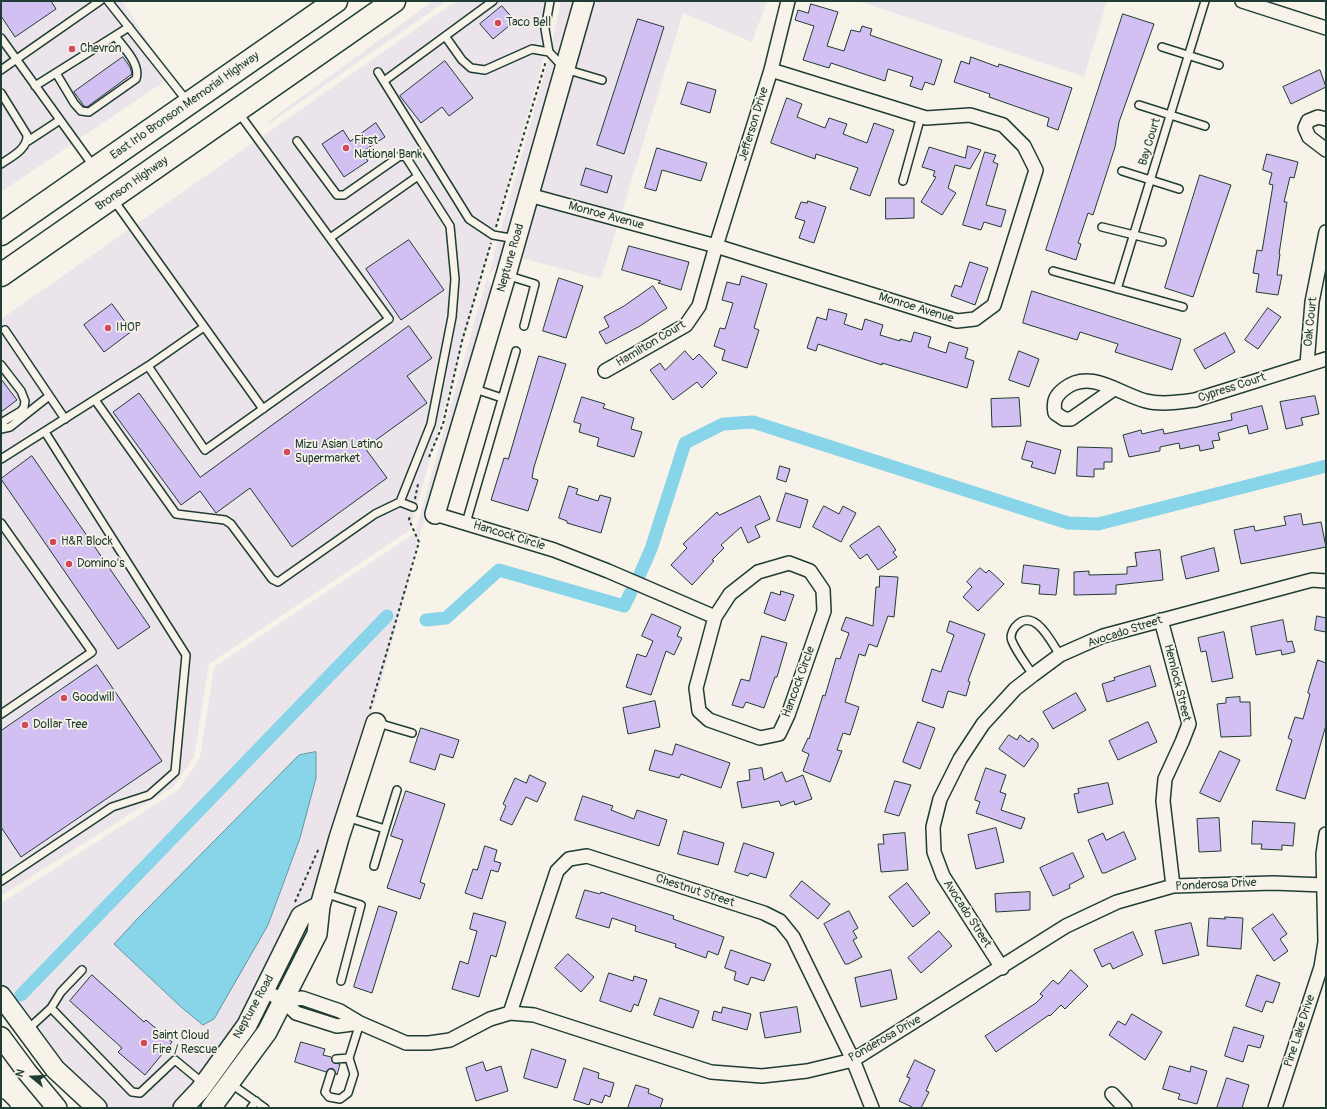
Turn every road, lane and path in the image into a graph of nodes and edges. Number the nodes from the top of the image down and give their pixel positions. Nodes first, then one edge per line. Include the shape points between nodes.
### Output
1 (100, 1) edge
2 (108, 1) edge
3 (336, 1) edge
4 (394, 1) edge
5 (493, 1) edge
6 (550, 1) edge
7 (584, 1) edge
8 (788, 1) edge
9 (1205, 1) edge
10 (1242, 1) edge
11 (129, 27) junction
12 (1326, 28) edge
13 (115, 36) junction
14 (445, 36) junction
15 (1, 38) edge
16 (1162, 46) dead end
17 (549, 52) junction
18 (1188, 55) junction
19 (16, 60) junction
20 (546, 62) dead end
21 (1219, 65) dead end
22 (565, 69) junction
23 (1, 70) edge
24 (771, 70) junction
25 (378, 72) dead end
26 (56, 73) junction
27 (602, 80) dead end
28 (384, 81) junction
29 (35, 86) junction
30 (1, 93) edge
31 (190, 102) junction
32 (1139, 105) dead end
33 (237, 110) junction
34 (1170, 115) junction
35 (922, 116) junction
36 (1326, 119) edge
37 (60, 120) junction
38 (1205, 126) dead end
39 (297, 140) dead end
40 (28, 141) junction
41 (1326, 150) edge
42 (1, 164) edge
43 (95, 168) junction
44 (1122, 172) dead end
45 (418, 176) junction
46 (1150, 180) junction
47 (903, 181) dead end
48 (1179, 189) dead end
49 (529, 195) junction
50 (112, 197) junction
51 (496, 225) dead end
52 (1102, 227) dead end
53 (62, 232) junction
54 (1326, 232) edge
55 (1, 234) edge
56 (1134, 235) junction
57 (330, 238) junction
58 (516, 239) junction
59 (492, 241) dead end
60 (1162, 242) dead end
61 (716, 246) junction
62 (1053, 271) dead end
63 (1, 275) edge
64 (506, 275) junction
65 (1117, 289) junction
66 (1183, 307) dead end
67 (524, 326) dead end
68 (204, 327) junction
69 (5, 330) dead end
70 (516, 351) dead end
71 (1326, 359) edge
72 (1307, 364) junction
73 (1, 365) edge
74 (148, 366) junction
75 (605, 371) dead end
76 (472, 388) junction
77 (1114, 389) dead end
78 (49, 396) junction
79 (502, 398) junction
80 (95, 400) junction
81 (263, 409) junction
82 (65, 419) junction
83 (1, 423) edge
84 (1, 429) edge
85 (45, 432) junction
86 (2, 456) edge
87 (427, 464) dead end
88 (418, 484) dead end
89 (400, 502) junction
90 (413, 503) joint
91 (435, 514) joint
92 (1, 522) edge
93 (466, 523) junction
94 (1326, 581) edge
95 (715, 617) junction
96 (1161, 620) junction
97 (1060, 655) junction
98 (1033, 675) junction
99 (1, 714) edge
100 (376, 723) joint
101 (412, 734) dead end
102 (397, 790) dead end
103 (346, 817) junction
104 (385, 829) junction
105 (1326, 834) edge
106 (374, 866) dead end
107 (1, 880) edge
108 (1324, 885) junction
109 (1173, 886) junction
110 (322, 900) junction
111 (1002, 968) junction
112 (82, 970) dead end
113 (341, 981) dead end
114 (265, 992) junction
115 (1, 996) edge
116 (284, 1001) junction
117 (51, 1008) junction
118 (510, 1013) junction
119 (1, 1018) edge
120 (360, 1023) junction
121 (23, 1027) junction
122 (3, 1043) edge
123 (336, 1058) dead end
124 (349, 1058) junction
125 (853, 1060) junction
126 (331, 1073) dead end
127 (230, 1083) junction
128 (204, 1085) junction
129 (1112, 1094) dead end
130 (256, 1101) junction
131 (1, 1103) edge
132 (6, 1108) edge
133 (57, 1108) edge
134 (97, 1108) edge
135 (182, 1108) edge
136 (211, 1108) edge
137 (251, 1108) edge
138 (265, 1108) edge
139 (872, 1108) edge
140 (1125, 1108) edge
141 (1275, 1108) edge

1 - 19 lane
2 - 11 lane
3 - 31 highway, East Irlo Bronson Memorial Highway
4 - 33 highway, Bronson Highway
5 - 14 lane
6 - 17 lane via 545,28
7 - 22 main road, Neptune Road
8 - 24 street, Jefferson Drive
9 - 18 lane, Bay Court
10 - 12 street
11 - 13 lane
11 - 31 lane
13 - 26 lane
13 - 26 lane via 133,61 138,73 136,79 89,112 81,111 74,103
14 - 17 lane via 471,68 485,70 532,49
14 - 28 lane
15 - 19 lane
16 - 18 lane
17 - 22 lane
18 - 21 lane
18 - 34 lane, Bay Court
19 - 23 lane
19 - 29 lane
20 - 51 path
22 - 27 lane
22 - 49 main road, Neptune Road
24 - 35 street, Monroe Avenue
24 - 61 street, Jefferson Drive
25 - 28 lane
26 - 29 lane
28 - 58 lane via 469,219 493,235
29 - 37 lane
30 - 40 lane via 27,135
31 - 43 highway, East Irlo Bronson Memorial Highway
31 - 50 highway via 180,121 120,164 113,182
32 - 34 lane
33 - 50 highway, Bronson Highway
33 - 57 lane
34 - 38 lane
34 - 46 lane, Bay Court
35 - 47 lane
35 - 61 street, Monroe Avenue via 970,116 1002,125 1024,146 1036,170 994,305 976,320 957,321
36 - 41 street via 1318,117 1308,121 1305,128 1309,137
37 - 40 lane
37 - 43 lane
39 - 45 lane via 337,195 344,195 400,156 406,157
40 - 42 lane
43 - 53 highway via 90,197
43 - 55 highway, East Irlo Bronson Memorial Highway
44 - 46 lane
45 - 57 lane
45 - 89 lane via 450,226 455,279 452,317 431,424
46 - 48 lane
46 - 56 lane, Bay Court
49 - 58 main road, Neptune Road
49 - 61 street, Monroe Avenue
50 - 53 highway, Bronson Highway
50 - 68 lane
52 - 56 lane
53 - 63 highway, Bronson Highway
54 - 72 street, Oak Court via 1312,302
56 - 60 lane
56 - 65 lane, Bay Court
57 - 81 lane via 389,319
58 - 64 main road, Neptune Road
59 - 87 path via 462,340 443,424
61 - 75 street, Hamilton Court via 699,306 686,325
62 - 65 lane
64 - 67 lane via 535,284
64 - 76 main road, Neptune Road
65 - 66 lane
68 - 74 lane
68 - 81 lane
69 - 78 lane
70 - 79 lane
71 - 72 street, Cypress Court
72 - 77 street, Cypress Court via 1196,400 1148,402
73 - 83 lane via 25,400 21,411
74 - 80 lane
74 - 81 lane via 205,450
76 - 79 lane
76 - 91 main road, Neptune Road
78 - 82 lane
78 - 84 lane via 10,426
79 - 93 lane
80 - 82 lane
80 - 89 lane via 176,514 225,520 232,524 272,579 278,582 375,514
82 - 85 lane
85 - 86 lane
85 - 107 lane via 186,655 175,772 149,796 112,808
88 - 90 path
89 - 90 lane
91 - 93 street, Hancock Circle
92 - 99 lane via 92,652
93 - 95 street, Hancock Circle via 554,550
94 - 96 street, Avocado Street via 1312,580
95 - 95 street, Hancock Circle via 696,688 699,711 708,720 760,738 779,734 824,611 823,590 810,571 789,564 758,572 730,594
96 - 97 street, Avocado Street via 1103,636
96 - 109 street, Hemlock Street via 1189,724 1165,779 1163,801
97 - 98 street, Avocado Street
97 - 98 lane via 1037,622 1024,621 1016,626 1011,640
98 - 111 street, Avocado Street via 1015,689 983,724 960,758 940,799 933,827 934,852 943,876
100 - 101 lane
100 - 103 main road, Neptune Road
102 - 104 lane
103 - 104 lane
103 - 110 main road, Neptune Road
104 - 106 lane
105 - 108 street, Pine Lake Drive via 1323,854
108 - 109 street, Ponderosa Drive via 1273,883
108 - 141 street, Pine Lake Drive via 1325,942 1321,967
109 - 111 street, Ponderosa Drive via 1117,902 1066,926
110 - 113 lane via 361,905
110 - 114 main road, Neptune Road via 301,916
110 - 116 main road, Neptune Road via 317,934
111 - 125 street, Ponderosa Drive
112 - 117 lane via 61,992
114 - 116 street
114 - 128 main road, Neptune Road via 247,1025
115 - 121 main road
116 - 120 street, Ponderosa Drive via 302,998 340,1011
116 - 127 main road, Neptune Road via 267,1032
117 - 121 lane
117 - 128 lane via 132,1092 140,1093 175,1060
118 - 120 street, Ponderosa Drive via 490,1019 450,1040 429,1043 406,1043
118 - 125 street, Ponderosa Drive via 534,1015 711,1072 762,1076 807,1071
118 - 125 street, Chestnut Street via 557,871 569,859 587,856 764,913 780,921 793,936
119 - 121 main road via 9,1027 18,1031
120 - 124 lane
121 - 134 main road via 55,1069
122 - 133 main road
123 - 124 lane
124 - 126 lane via 354,1074 348,1093 340,1099 329,1097 325,1092
125 - 139 street, Chestnut Street
127 - 130 lane
127 - 136 main road, Neptune Road
128 - 135 main road, Neptune Road
129 - 140 street
130 - 137 lane
130 - 138 lane
131 - 132 lane

